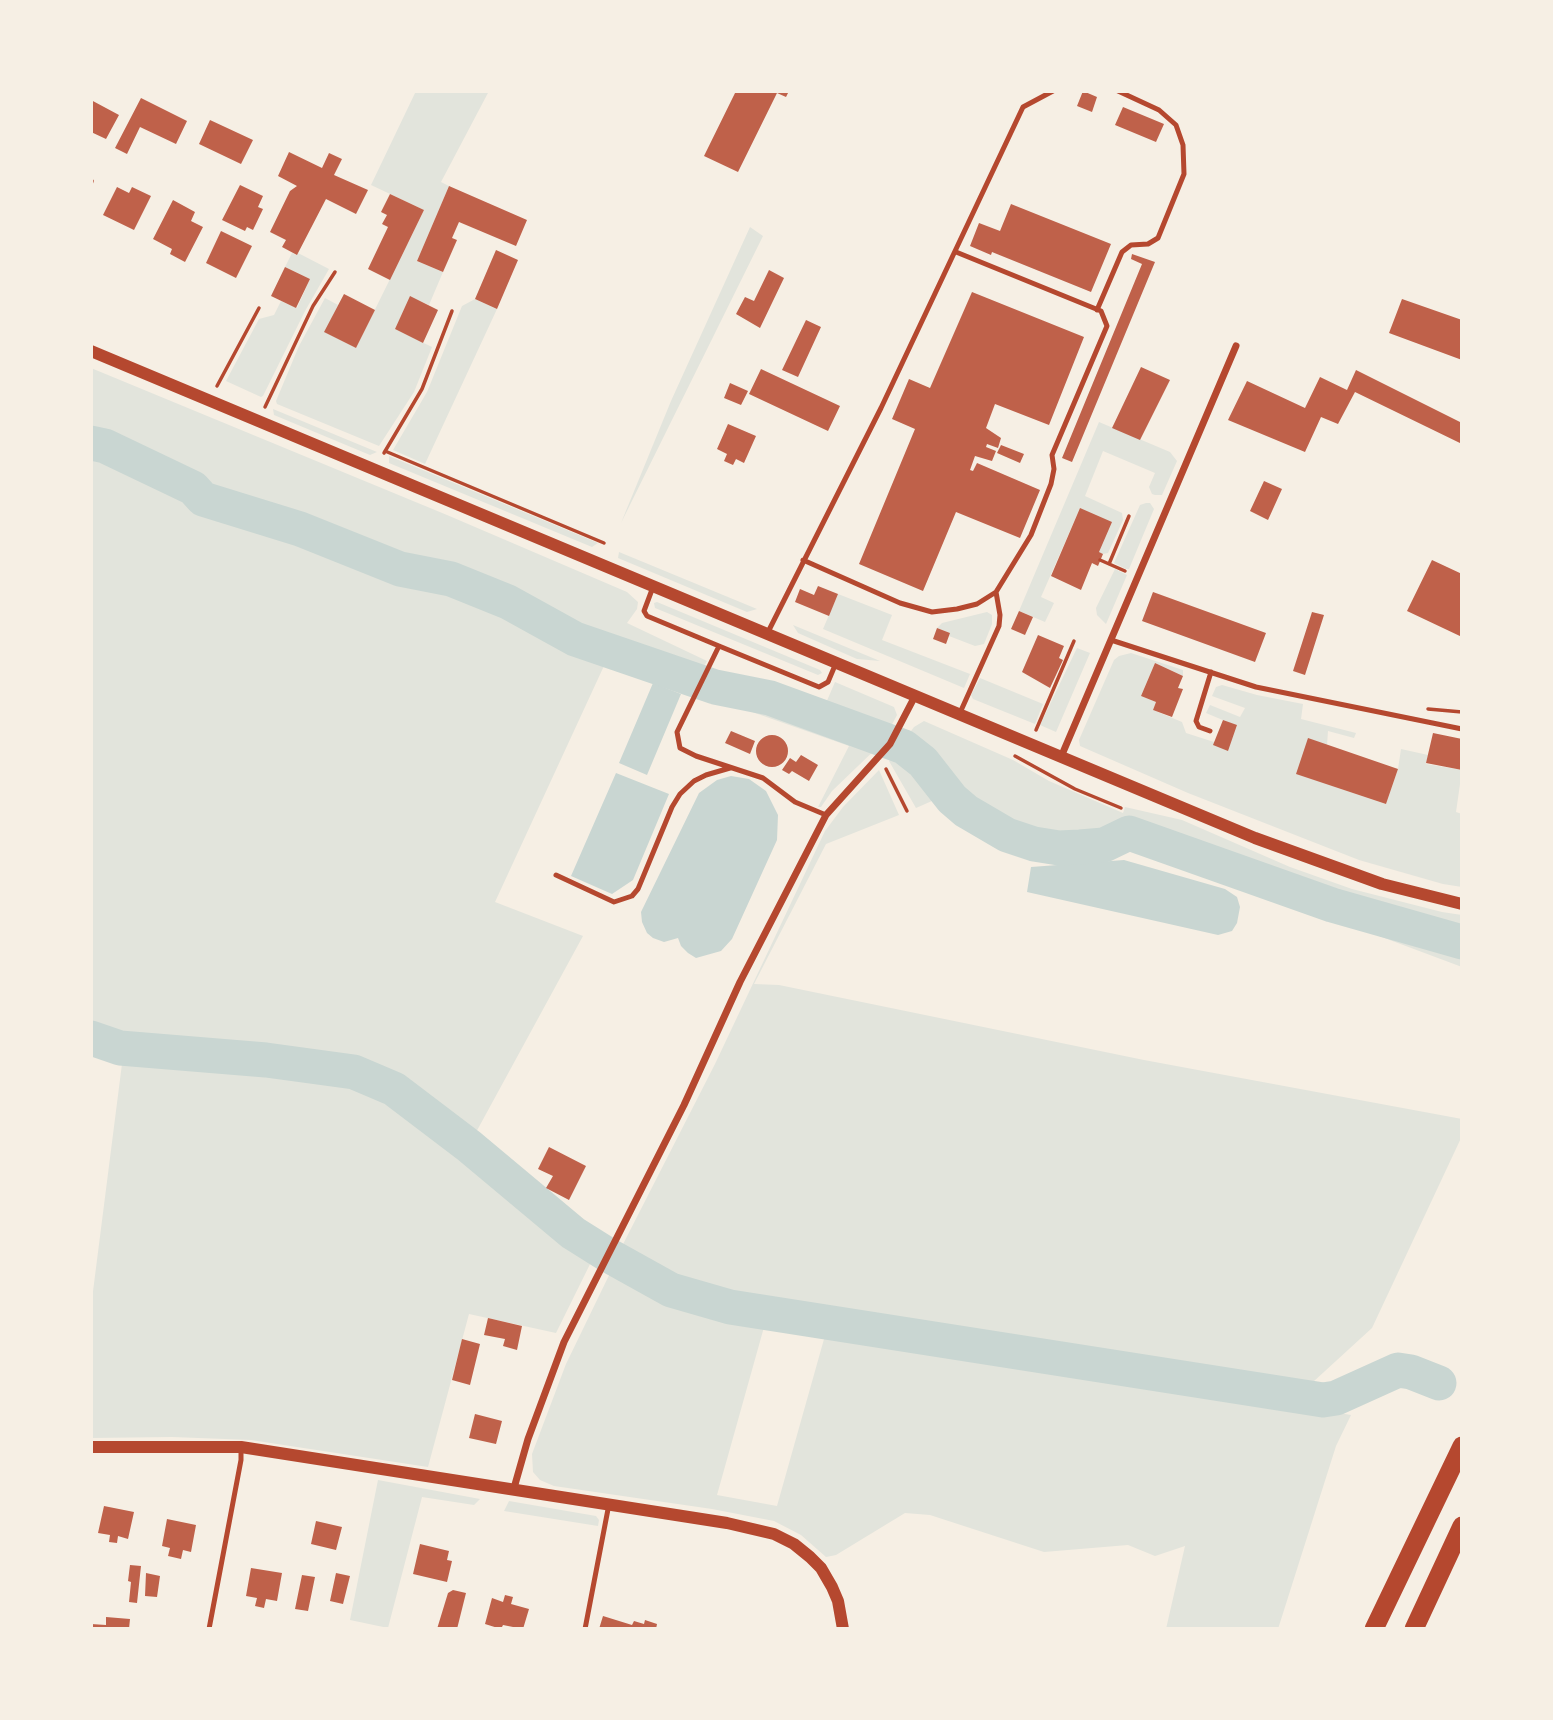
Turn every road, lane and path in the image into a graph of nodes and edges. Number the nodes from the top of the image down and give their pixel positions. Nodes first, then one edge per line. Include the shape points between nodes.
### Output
1 (1053, 91) edge
2 (1118, 91) edge
3 (956, 252) junction
4 (335, 272) dead end
5 (259, 307) dead end
6 (1097, 310) junction
7 (452, 311) dead end
8 (1236, 346) dead end
9 (91, 351) edge
10 (209, 401) junction
11 (258, 421) junction
12 (385, 451) junction
13 (376, 471) junction
14 (1129, 516) dead end
15 (604, 543) dead end
16 (1100, 560) dead end
17 (803, 561) junction
18 (1109, 564) junction
19 (1125, 571) dead end
20 (653, 587) junction
21 (996, 592) junction
22 (767, 634) junction
23 (1111, 640) junction
24 (1074, 641) dead end
25 (719, 646) junction
26 (836, 663) junction
27 (1210, 672) junction
28 (915, 696) junction
29 (959, 715) junction
30 (1462, 729) edge
31 (1036, 730) dead end
32 (1210, 731) dead end
33 (1011, 754) dead end
34 (881, 757) junction
35 (1060, 758) junction
36 (733, 767) junction
37 (1121, 808) dead end
38 (906, 811) dead end
39 (826, 815) junction
40 (556, 875) dead end
41 (1462, 904) edge
42 (1462, 1446) edge
43 (91, 1447) edge
44 (241, 1447) junction
45 (514, 1488) junction
46 (609, 1504) junction
47 (1462, 1526) edge
48 (209, 1629) edge
49 (585, 1629) edge
50 (843, 1629) edge
51 (1374, 1629) edge
52 (1415, 1629) edge

1 - 3 lane via 1023,107
2 - 6 lane via 1159,110 1176,125 1183,145 1184,174 1158,238 1122,252
3 - 6 lane
3 - 17 lane
4 - 11 path via 313,306
5 - 10 path
6 - 21 lane via 1107,326 1052,455 1051,484 1031,535
7 - 12 path via 422,389
8 - 23 street
9 - 10 street
10 - 11 street
11 - 13 street
12 - 13 path
12 - 15 path
13 - 20 street
14 - 18 path
16 - 18 path
17 - 21 lane via 932,612 977,604
17 - 22 lane
18 - 19 path
20 - 22 street
20 - 25 lane via 644,611 647,616
21 - 29 lane via 999,626
22 - 26 street
23 - 27 lane
23 - 35 street
24 - 31 path
25 - 26 lane via 820,687 828,682
25 - 36 lane via 677,732 680,748
26 - 28 street
27 - 30 lane via 1256,687
27 - 32 lane via 1196,722
28 - 29 street
28 - 34 street
29 - 35 street
33 - 37 path
34 - 38 path
34 - 39 street
35 - 41 street via 1304,857 1395,888
36 - 39 lane via 763,778 795,802
36 - 40 lane via 694,781 680,794 632,896 606,900
39 - 45 street via 564,1342
42 - 51 highway
43 - 44 street
44 - 45 street
44 - 48 lane
45 - 46 street
46 - 49 lane
46 - 50 street via 727,1523 774,1534 794,1544 821,1567 838,1601
47 - 52 highway

